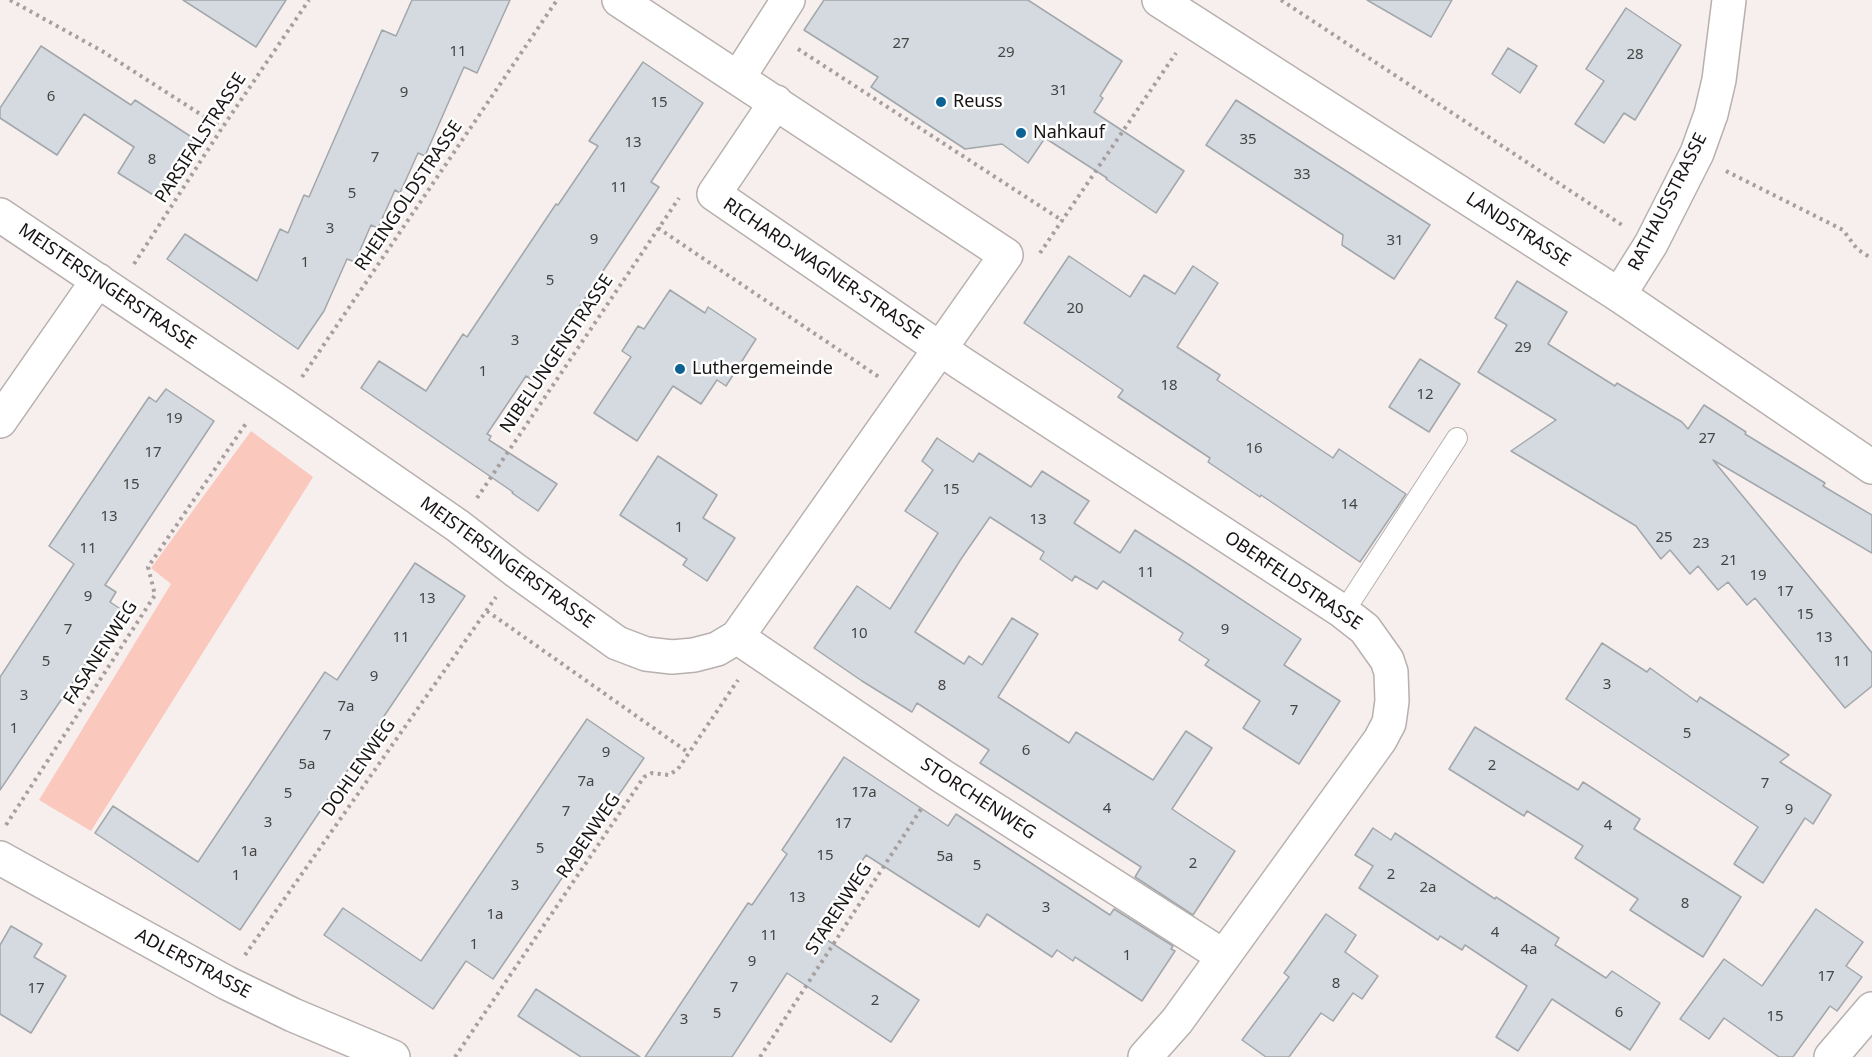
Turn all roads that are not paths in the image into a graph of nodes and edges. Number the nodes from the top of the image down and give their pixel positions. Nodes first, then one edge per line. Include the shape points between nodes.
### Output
1 (619, 0) edge
2 (788, 0) edge
3 (1159, 0) edge
4 (1729, 0) edge
5 (738, 78) junction
6 (776, 102) junction
7 (0, 215) edge
8 (106, 286) junction
9 (1619, 295) junction
10 (940, 348) junction
11 (0, 421) edge
12 (1457, 438) dead end
13 (1872, 467) edge
14 (1343, 613) junction
15 (747, 644) junction
16 (0, 858) edge
17 (1223, 956) junction
18 (1872, 1009) edge
19 (393, 1057) edge
20 (1145, 1057) edge
21 (1831, 1057) edge

1 - 5 street, RICHARD-WAGNER-STRASSE
2 - 5 street
3 - 9 street, LANDSTRASSE
4 - 9 street, RATHAUSSTRASSE via 1719,80 1696,156 1651,244
5 - 6 street, RICHARD-WAGNER-STRASSE
6 - 10 street, RICHARD-WAGNER-STRASSE via 714,194
6 - 10 street, RICHARD-WAGNER-STRASSE via 1006,255
7 - 8 street, MEISTERSINGERSTRASSE
8 - 11 street
8 - 15 street, MEISTERSINGERSTRASSE via 458,526 617,643 646,654 672,657
9 - 13 street, LANDSTRASSE
10 - 14 street, OBERFELDSTRASSE
10 - 15 street, MEISTERSINGERSTRASSE
12 - 14 lane
14 - 17 street, OBERFELDSTRASSE via 1365,629 1387,660 1392,701 1389,723
15 - 17 street, STORCHENWEG via 942,776
16 - 19 street, ADLERSTRASSE via 227,983
17 - 20 street, OBERFELDSTRASSE via 1177,1021
18 - 21 street

